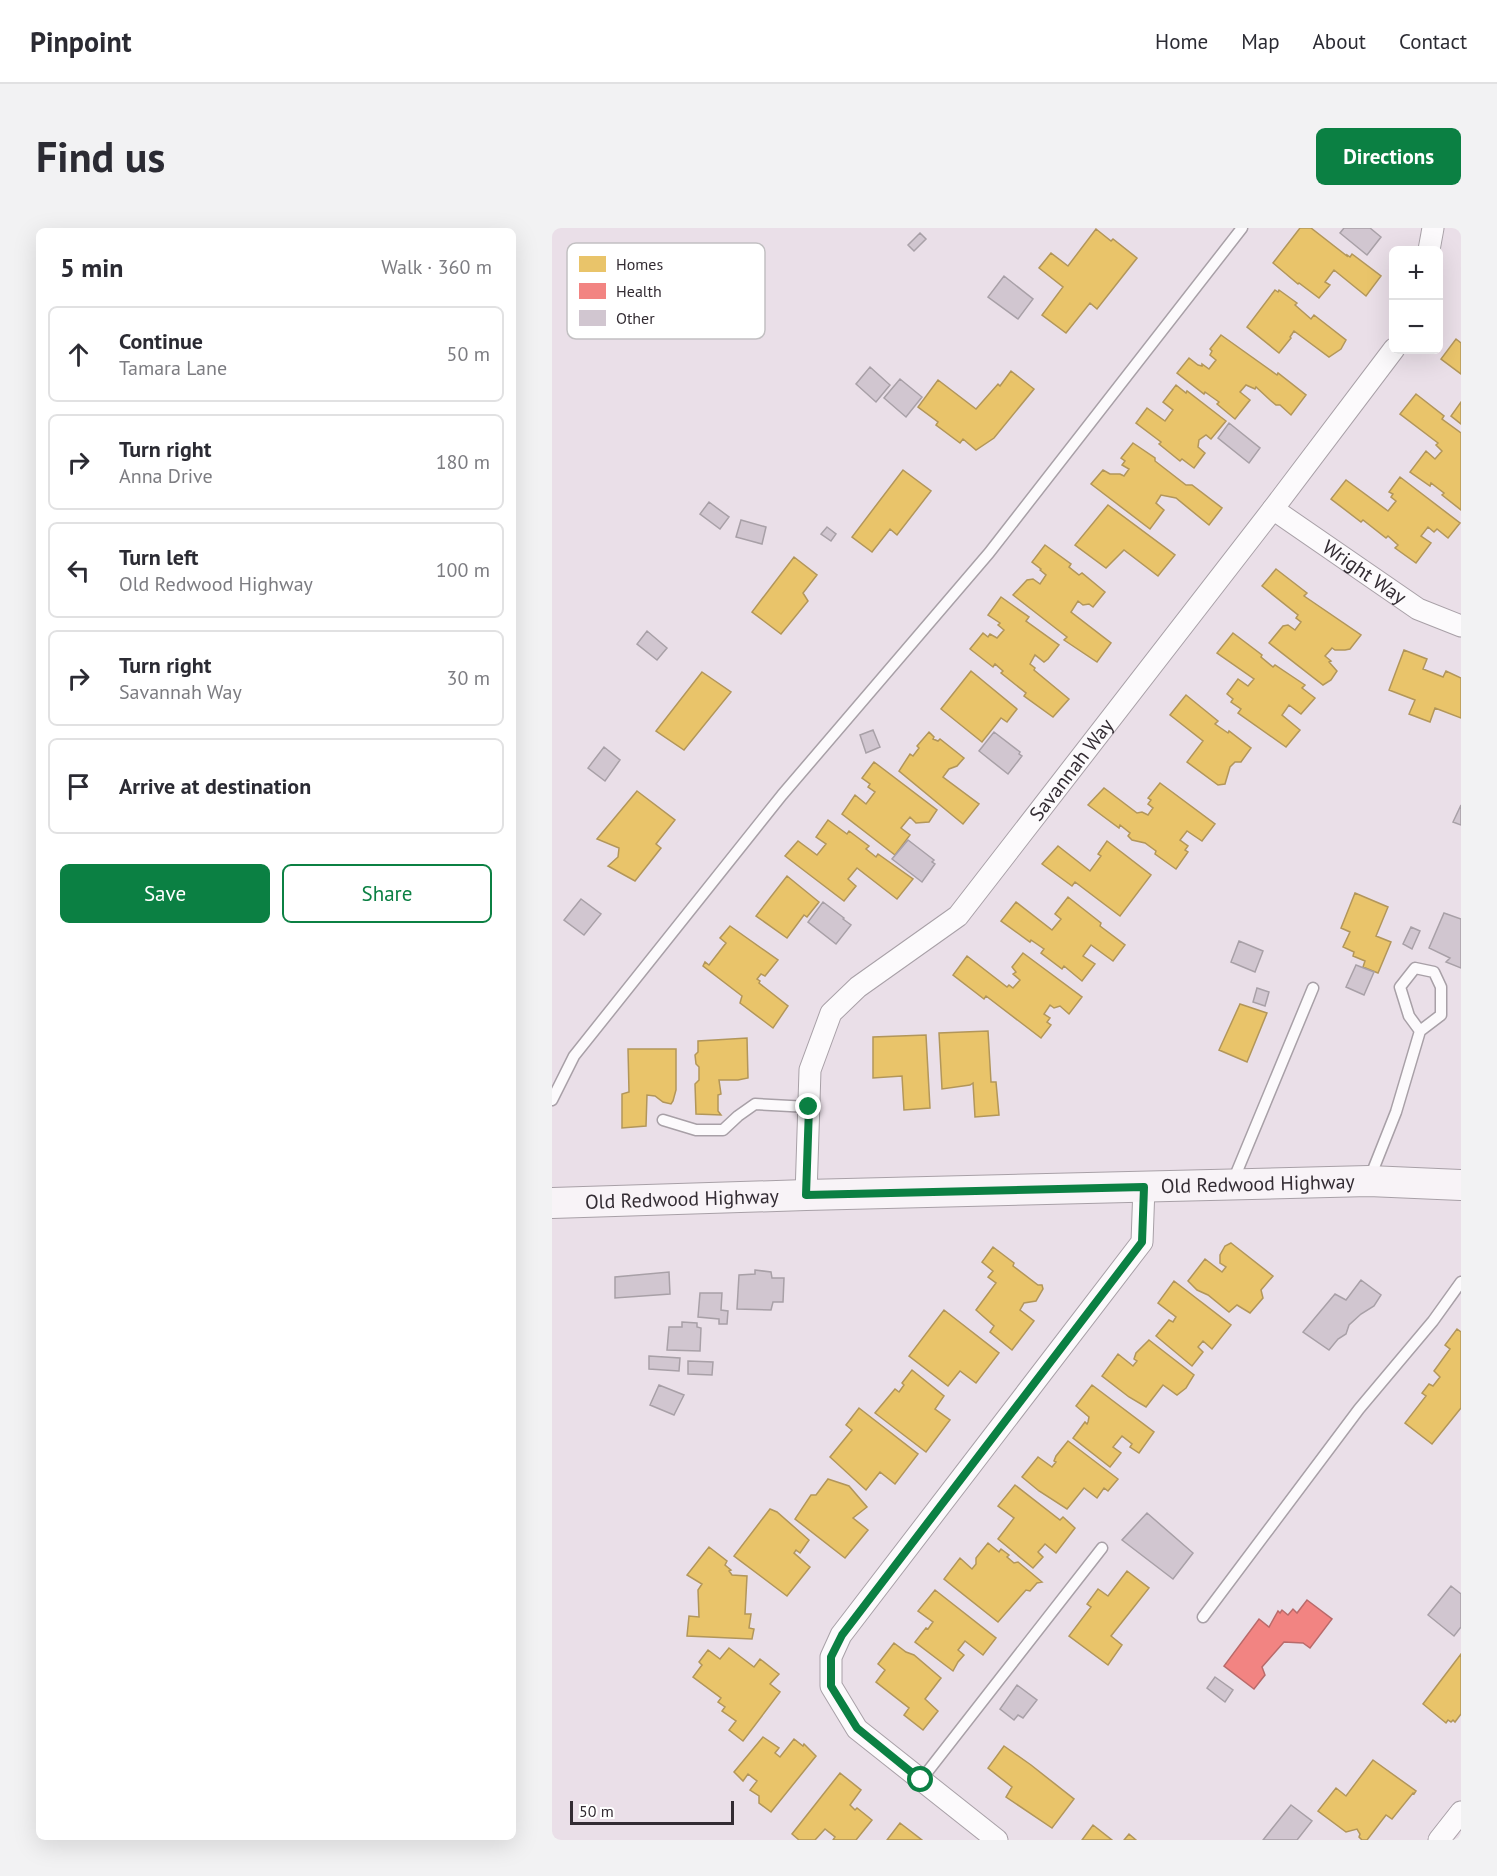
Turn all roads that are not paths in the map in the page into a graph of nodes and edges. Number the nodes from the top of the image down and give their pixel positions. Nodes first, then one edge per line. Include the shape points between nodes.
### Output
1 (1242, 228) edge
2 (1433, 228) edge
3 (1430, 246) edge
4 (1390, 354) edge
5 (1273, 509) junction
6 (1461, 626) edge
7 (1313, 988) dead end
8 (1420, 1031) junction
9 (552, 1100) edge
10 (809, 1107) junction
11 (663, 1120) dead end
12 (1369, 1181) junction
13 (1231, 1184) junction
14 (1461, 1185) edge
15 (1144, 1187) junction
16 (806, 1195) junction
17 (552, 1203) edge
18 (1461, 1282) edge
19 (1102, 1548) dead end
20 (1203, 1617) dead end
21 (921, 1780) junction
22 (1461, 1812) edge
23 (996, 1840) edge
24 (1439, 1840) edge

1 - 9 lane via 989,553 782,795 574,1056
2 - 3 street
4 - 5 street, Savannah Way
5 - 6 street, Wright Way via 1418,609
5 - 10 street, Savannah Way via 958,916 858,987 831,1013 810,1070
7 - 13 lane
8 - 8 lane via 1409,1016 1400,987 1415,968 1434,972 1441,987 1441,1015
8 - 12 lane via 1396,1112
10 - 11 lane via 755,1104 723,1130 696,1130
10 - 16 street, Savannah Way
12 - 13 main road, Old Redwood Highway
12 - 14 main road, Old Redwood Highway
13 - 15 main road, Old Redwood Highway
15 - 16 main road, Old Redwood Highway
15 - 21 street via 1142,1242 842,1635 831,1657 831,1686 857,1728
16 - 17 main road, Old Redwood Highway
18 - 20 lane via 1359,1409
19 - 21 lane
21 - 23 street
22 - 24 street

